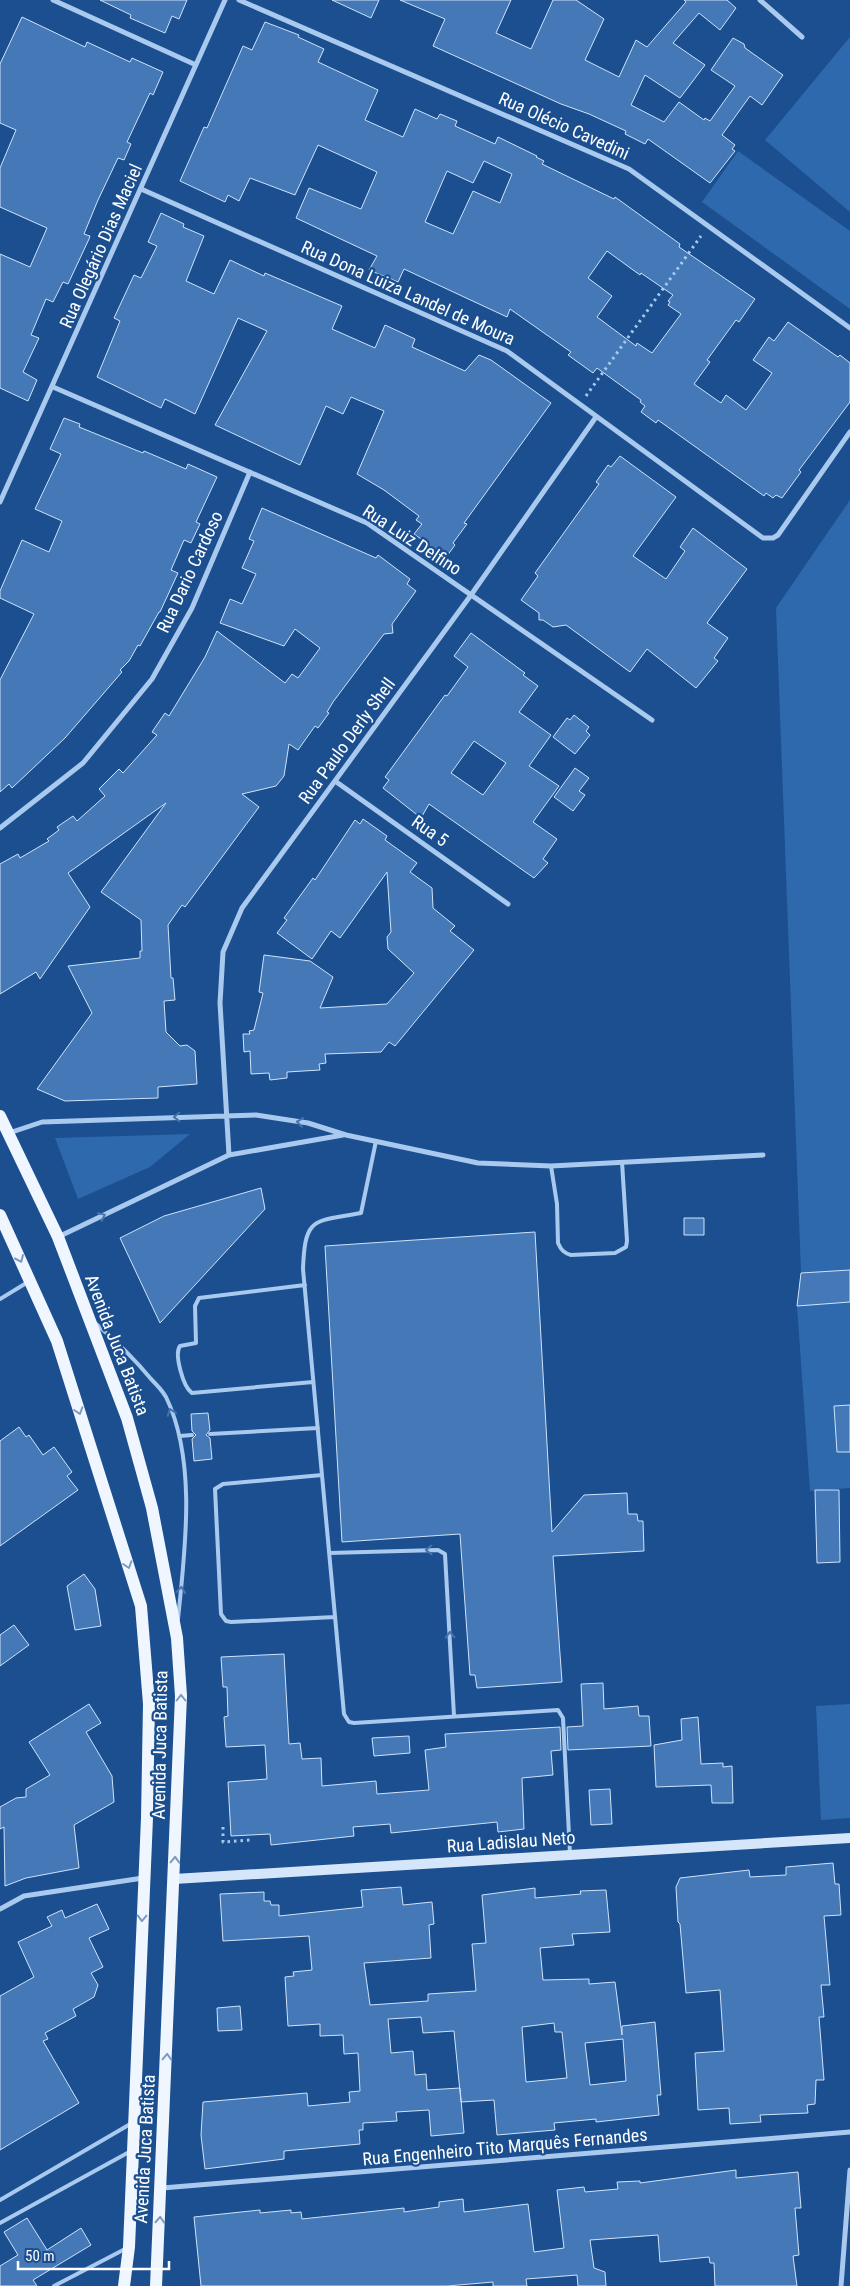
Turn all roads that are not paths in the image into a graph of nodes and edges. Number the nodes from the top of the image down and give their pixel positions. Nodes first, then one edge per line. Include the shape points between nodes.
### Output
1 (53, 0) edge
2 (225, 0) edge
3 (239, 0) edge
4 (760, 0) edge
5 (802, 37) dead end
6 (196, 65) junction
7 (141, 189) junction
8 (850, 328) edge
9 (53, 386) junction
10 (596, 417) junction
11 (850, 432) edge
12 (250, 472) junction
13 (0, 502) edge
14 (471, 595) junction
15 (652, 720) dead end
16 (335, 781) junction
17 (0, 828) edge
18 (508, 904) dead end
19 (0, 1116) edge
20 (226, 1116) junction
21 (8, 1133) junction
22 (346, 1135) junction
23 (376, 1142) junction
24 (229, 1155) junction
25 (763, 1155) dead end
26 (622, 1162) junction
27 (551, 1166) junction
28 (1, 1220) edge
29 (58, 1237) junction
30 (30, 1281) junction
31 (305, 1285) junction
32 (0, 1299) edge
33 (89, 1318) junction
34 (314, 1382) junction
35 (318, 1428) junction
36 (210, 1434) dead end
37 (192, 1435) dead end
38 (180, 1436) junction
39 (322, 1476) junction
40 (329, 1554) junction
41 (335, 1617) junction
42 (177, 1638) junction
43 (454, 1716) junction
44 (850, 1838) edge
45 (570, 1855) junction
46 (143, 1878) junction
47 (174, 1879) junction
48 (0, 1910) edge
49 (134, 2122) junction
50 (850, 2132) edge
51 (133, 2150) junction
52 (850, 2170) edge
53 (161, 2188) junction
54 (0, 2200) edge
55 (0, 2223) edge
56 (129, 2248) junction
57 (54, 2286) edge
58 (124, 2286) edge
59 (156, 2286) edge
60 (841, 2286) edge

1 - 6 street
2 - 6 street, Rua Olegário Dias Maciel
3 - 8 street, Rua Olécio Cavedini via 629,169
4 - 5 street
6 - 7 street, Rua Olegário Dias Maciel
7 - 9 street, Rua Olegário Dias Maciel
7 - 10 street, Rua Dona Luiza Landel de Moura via 507,351
9 - 12 street, Rua Luiz Delfino
9 - 13 street, Rua Olegário Dias Maciel
10 - 11 street, Rua Dona Luiza Landel de Moura via 758,536 768,539 778,535
10 - 14 street, Rua Paulo Derly Shell
12 - 14 street, Rua Luiz Delfino via 367,523
12 - 17 street, Rua Dario Cardoso via 192,608 152,679 83,763
14 - 15 street, Rua Luiz Delfino
14 - 16 street, Rua Paulo Derly Shell
16 - 18 street, Rua 5
16 - 20 street, Rua Paulo Derly Shell via 242,908 223,952 220,1002
19 - 21 main road, Avenida Juca Batista
20 -> 21 street via 42,1122
22 -> 20 street via 299,1121 256,1115
20 - 24 street, Rua Paulo Derly Shell
21 - 29 main road, Avenida Juca Batista
22 - 23 street
22 - 24 street
23 - 27 street via 478,1162
23 - 31 lane via 361,1213 318,1221 308,1229 304,1246
29 -> 24 street
25 - 26 street
26 - 27 street
26 - 27 lane via 627,1241 626,1247 616,1254 571,1255 560,1249
28 -> 30 main road, Avenida Juca Batista
29 - 33 main road, Avenida Juca Batista
30 - 32 lane
30 -> 46 main road, Avenida Juca Batista via 57,1341 141,1606 149,1704
31 - 34 lane
31 - 34 lane via 199,1298 195,1306 196,1344 180,1346 177,1355 192,1393
38 -> 33 lane via 165,1396 129,1351
33 - 42 main road, Avenida Juca Batista via 127,1418 152,1508
34 - 35 lane
35 - 36 lane
35 - 39 lane
37 - 38 lane
42 -> 38 lane via 186,1486
39 - 40 lane
39 - 41 lane via 222,1484 215,1489 221,1614 231,1622
40 - 41 lane
43 -> 40 lane via 446,1554 438,1550
41 - 43 lane via 344,1714 350,1722
47 -> 42 main road, Avenida Juca Batista via 181,1696
43 - 45 lane via 553,1709 561,1713
44 - 45 street, Rua Ladislau Neto
45 - 47 street, Rua Ladislau Neto
46 - 48 street via 24,1896
46 -> 49 main road, Avenida Juca Batista
53 -> 47 main road, Avenida Juca Batista
49 - 51 main road, Avenida Juca Batista
49 - 54 lane
50 - 53 street, Rua Engenheiro Tito Marquês Fernandes
51 - 55 lane
51 - 56 main road, Avenida Juca Batista
52 - 60 street
59 -> 53 main road, Avenida Juca Batista
56 - 57 lane
56 - 58 main road, Avenida Juca Batista

